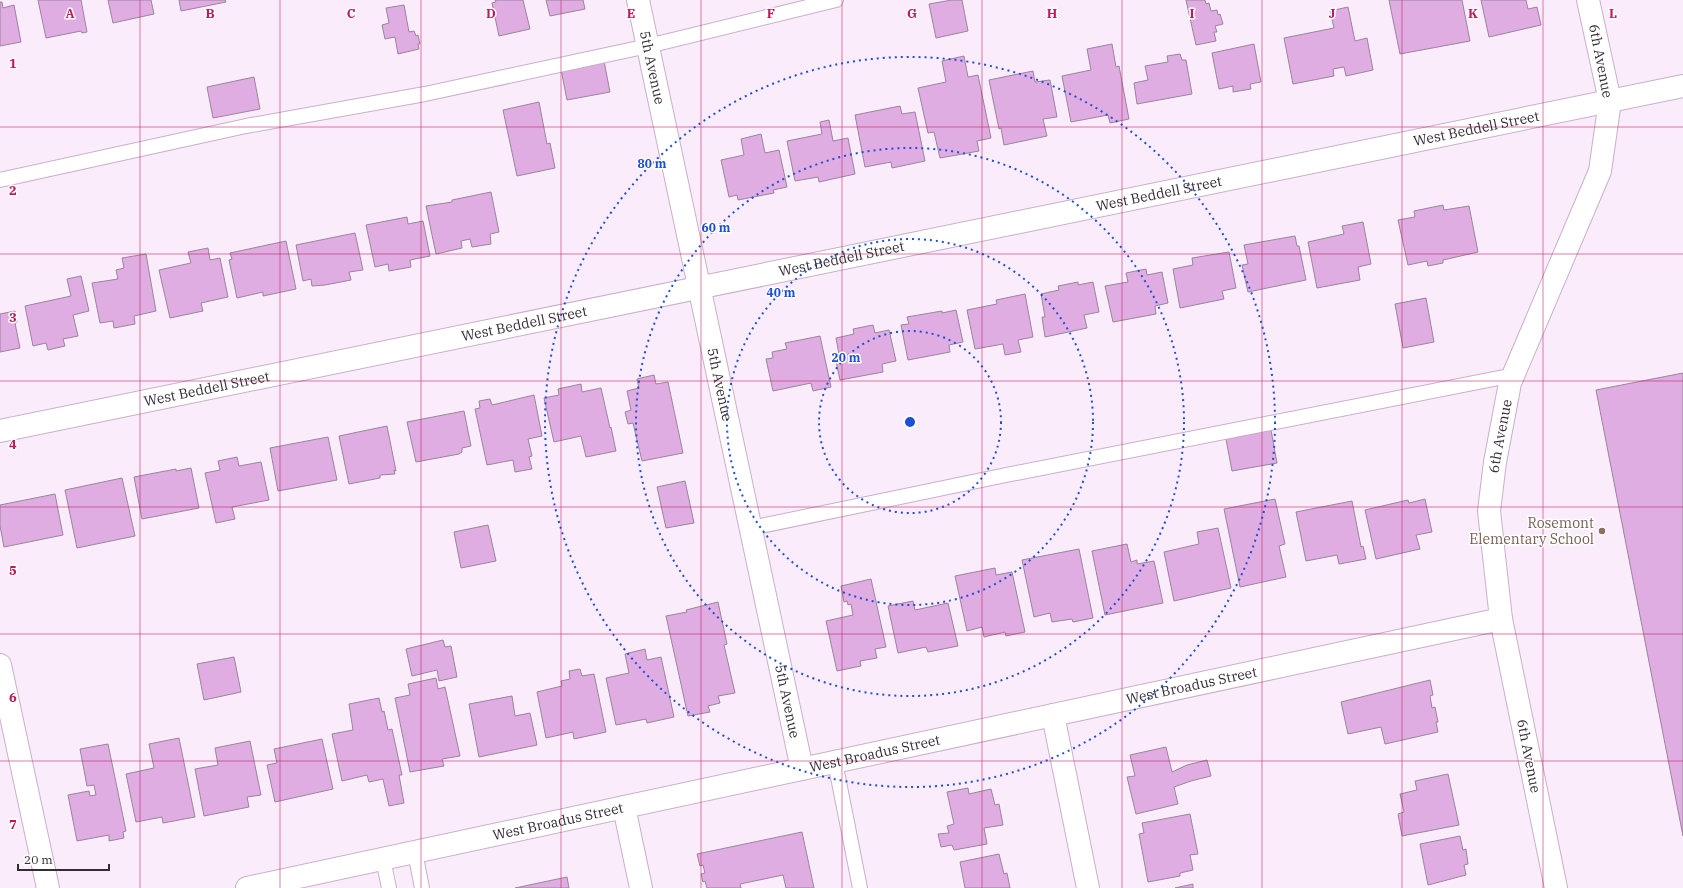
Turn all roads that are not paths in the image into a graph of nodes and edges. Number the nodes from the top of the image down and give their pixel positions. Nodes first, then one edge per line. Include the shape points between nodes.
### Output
1 (638, 0) edge
2 (836, 0) edge
3 (1588, 0) edge
4 (648, 46) junction
5 (1683, 86) edge
6 (1610, 101) junction
7 (0, 180) edge
8 (700, 287) junction
9 (1514, 375) junction
10 (0, 431) edge
11 (751, 528) junction
12 (1501, 619) junction
13 (0, 666) edge
14 (1053, 715) junction
15 (6, 723) edge
16 (835, 762) junction
17 (802, 769) junction
18 (624, 807) junction
19 (415, 852) junction
20 (383, 859) junction
21 (48, 888) edge
22 (247, 888) edge
23 (389, 888) edge
24 (422, 888) edge
25 (640, 888) edge
26 (860, 888) edge
27 (1088, 888) edge
28 (1556, 888) edge

1 - 4 street, 5th Avenue
2 - 4 lane
3 - 6 street, 6th Avenue
4 - 7 lane via 425,94 246,126
4 - 8 street, 5th Avenue
5 - 6 street, West Beddell Street
6 - 8 street, West Beddell Street
6 - 9 street, 6th Avenue via 1600,171
8 - 10 street, West Beddell Street
8 - 11 street, 5th Avenue
9 - 11 lane
9 - 12 street, 6th Avenue via 1510,383 1494,462 1489,512
11 - 17 street, 5th Avenue
12 - 14 street, West Broadus Street
12 - 28 street, 6th Avenue
13 - 15 street
14 - 16 street, West Broadus Street
14 - 27 street
15 - 21 street
16 - 17 street, West Broadus Street
16 - 26 lane
17 - 18 street, West Broadus Street
18 - 19 street, West Broadus Street
18 - 25 street
19 - 20 street, West Broadus Street
19 - 24 lane
20 - 22 street, West Broadus Street
20 - 23 lane

